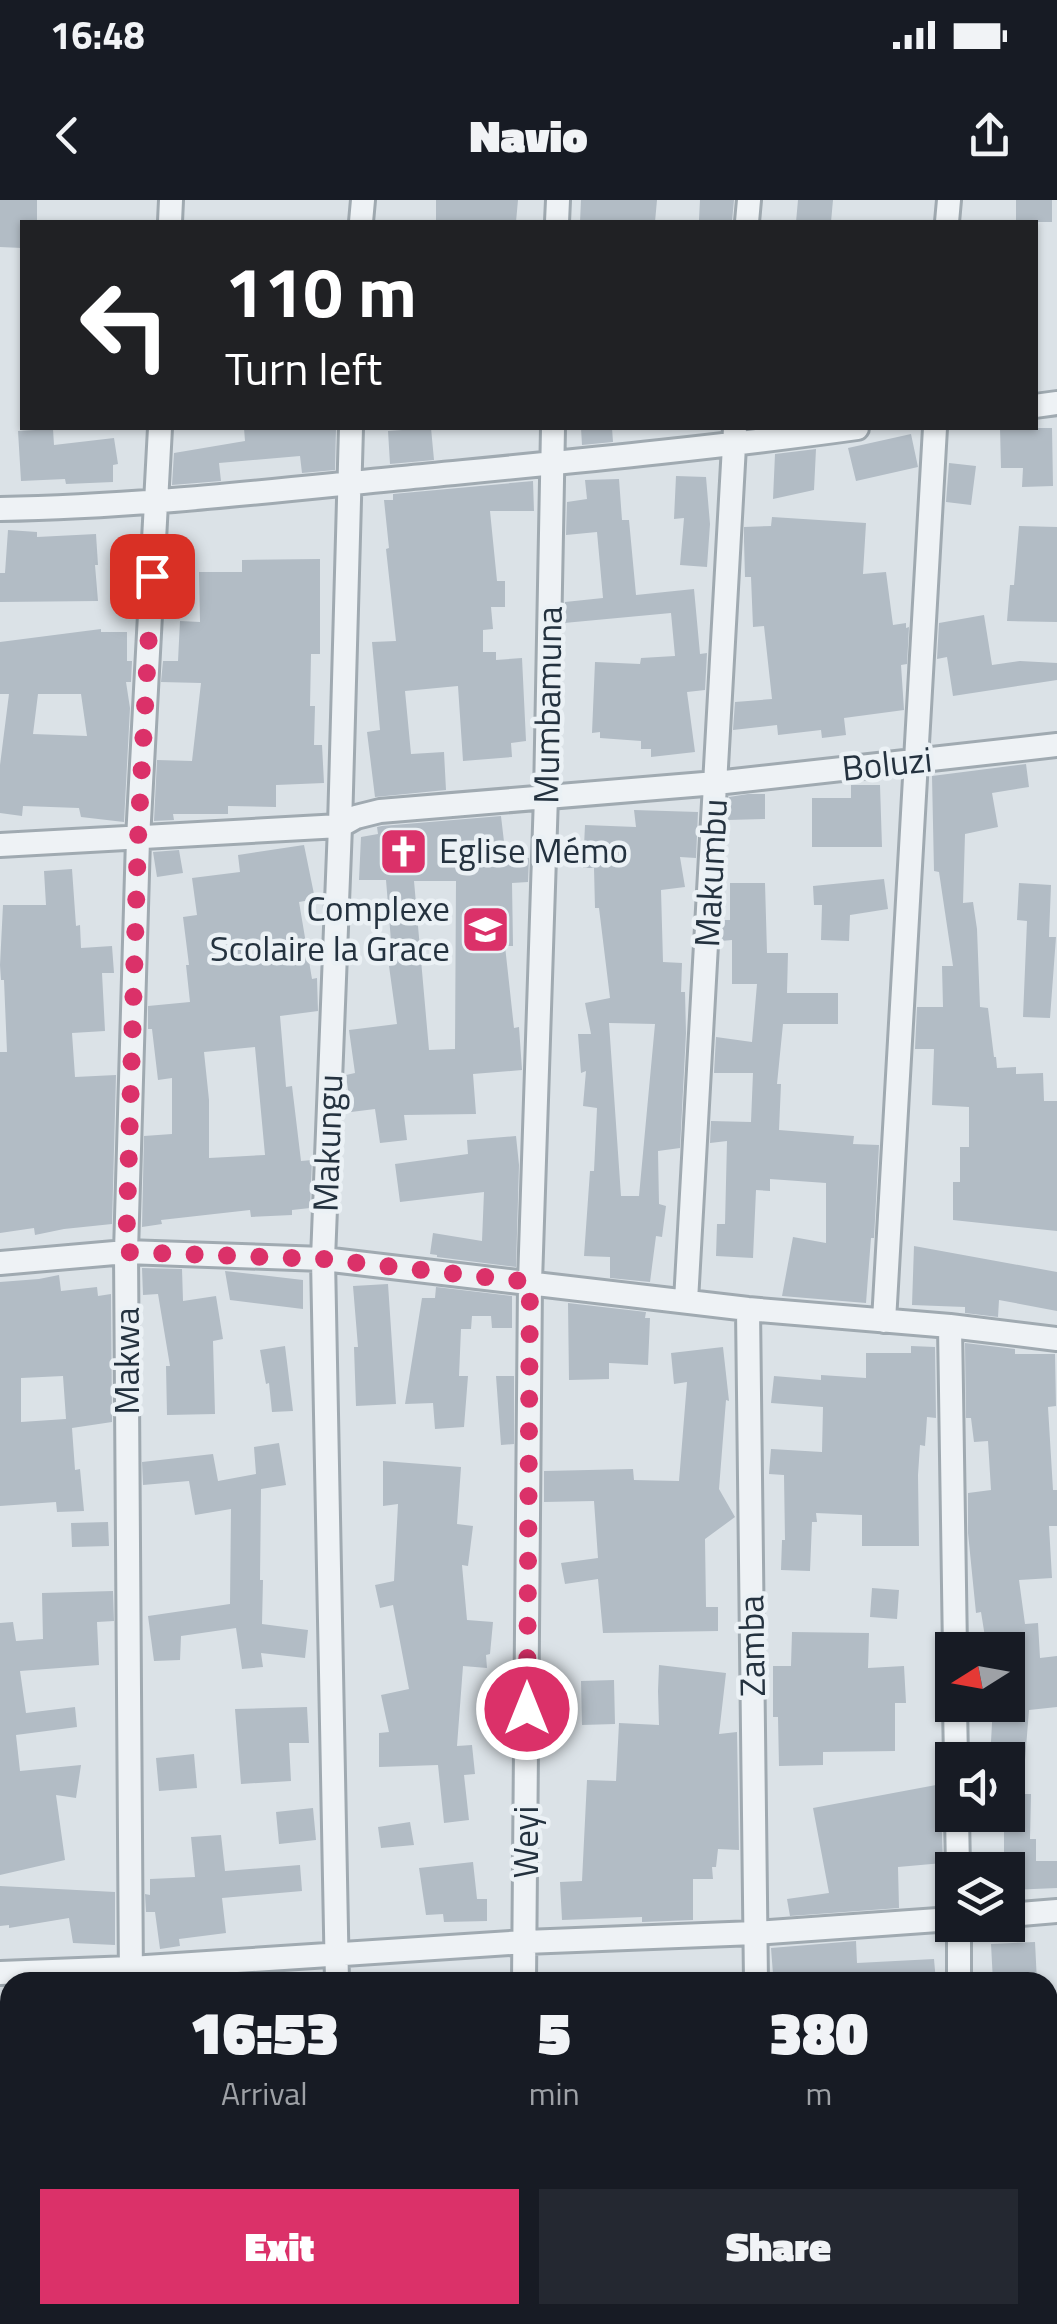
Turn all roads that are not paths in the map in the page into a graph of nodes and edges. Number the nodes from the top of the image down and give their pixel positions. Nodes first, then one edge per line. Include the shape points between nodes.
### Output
1 (160, 430) edge
2 (351, 430) edge
3 (553, 430) edge
4 (826, 430) edge
5 (935, 430) edge
6 (735, 436) edge
7 (552, 463) junction
8 (348, 483) junction
9 (156, 500) junction
10 (0, 509) edge
11 (1057, 744) edge
12 (916, 761) junction
13 (716, 784) junction
14 (546, 796) junction
15 (340, 826) junction
16 (138, 839) junction
17 (0, 845) edge
18 (126, 1252) junction
19 (323, 1259) junction
20 (0, 1263) edge
21 (530, 1282) junction
22 (686, 1300) junction
23 (748, 1310) junction
24 (884, 1321) junction
25 (950, 1326) junction
26 (1057, 1339) edge
27 (954, 1632) edge
28 (1057, 1912) edge
29 (1025, 1914) edge
30 (935, 1920) edge
31 (755, 1934) junction
32 (525, 1942) junction
33 (958, 1942) edge
34 (338, 1954) junction
35 (131, 1972) edge
36 (161, 1972) edge
37 (337, 1972) edge
38 (524, 1972) edge
39 (756, 1972) edge
40 (959, 1972) edge

1 - 9 street, Makwa
2 - 8 street, Makungu
3 - 7 street, Mumbamuna
4 - 6 street
5 - 12 street
6 - 7 street
6 - 13 street, Makumbu
7 - 8 street
7 - 14 street, Mumbamuna
8 - 9 street
8 - 15 street, Makungu
9 - 10 street
9 - 16 street, Makwa
11 - 12 street, Boluzi
12 - 13 street, Boluzi
12 - 24 street
13 - 14 street, Boluzi
13 - 22 street, Makumbu
14 - 15 street, Boluzi via 380,810
14 - 21 street, Mumbamuna
15 - 16 street, Boluzi
15 - 19 street, Makungu
16 - 17 street, Boluzi
16 - 18 street, Makwa
18 - 19 street
18 - 20 street
18 - 35 street, Makwa
19 - 21 street
19 - 34 street, Makungu
21 - 22 street
21 - 32 street, Weyi
22 - 23 street
23 - 24 street
23 - 31 street, Zamba
24 - 25 street
25 - 26 street
25 - 27 street
28 - 29 street
30 - 31 street
31 - 32 street
31 - 39 street, Zamba
32 - 34 street
32 - 38 street, Weyi
33 - 40 street
34 - 36 street
34 - 37 street, Makungu

